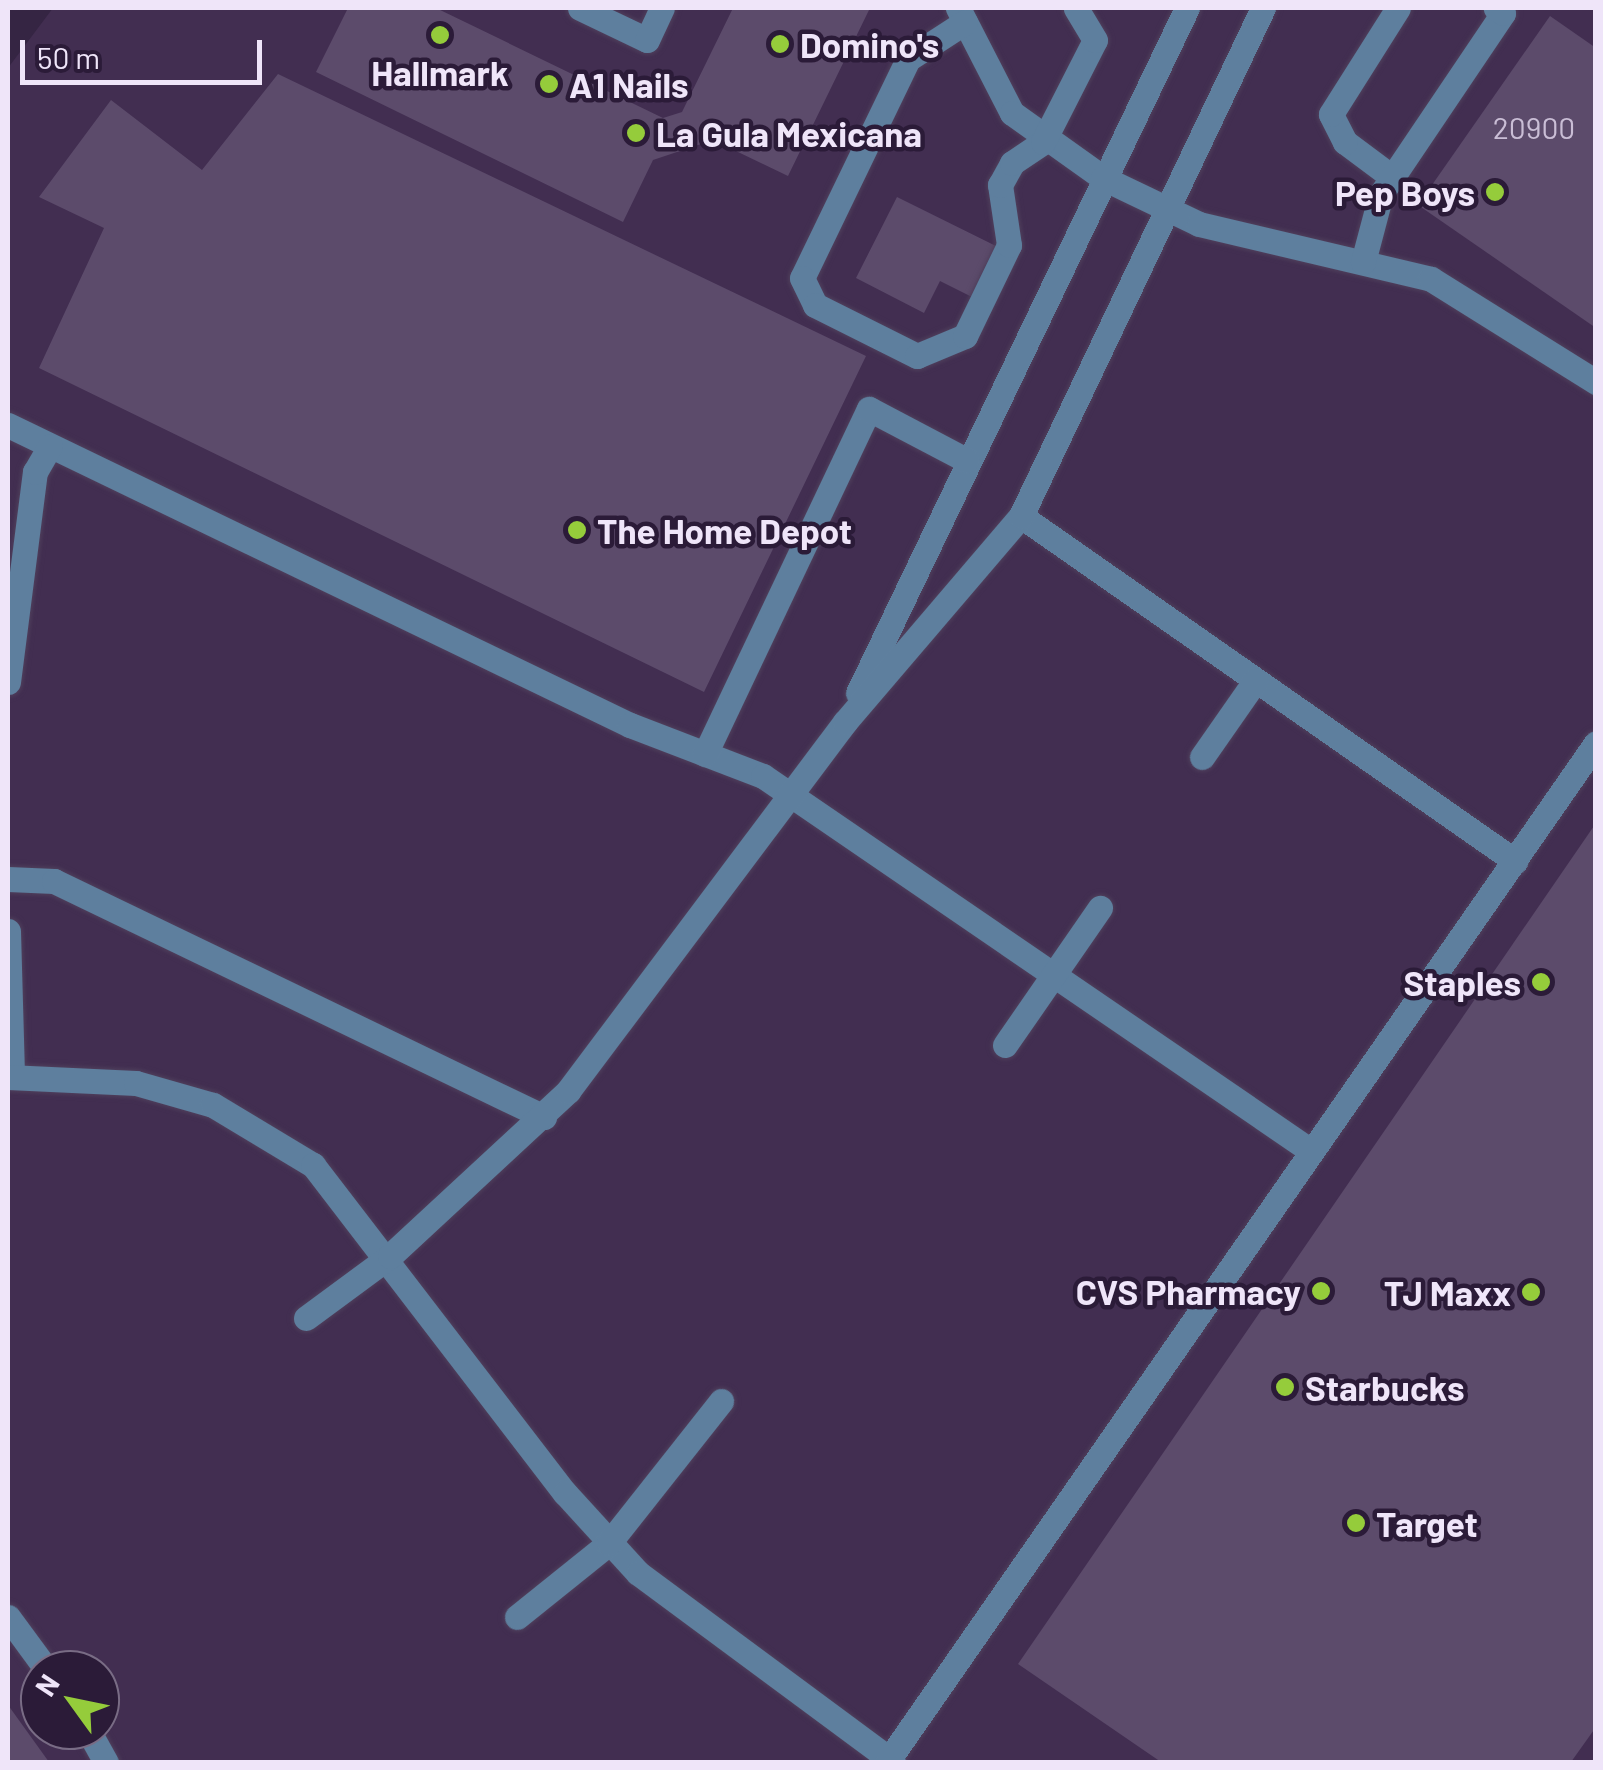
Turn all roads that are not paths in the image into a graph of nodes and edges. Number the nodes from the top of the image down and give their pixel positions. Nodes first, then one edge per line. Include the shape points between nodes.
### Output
1 (580, 8) edge
2 (662, 8) edge
3 (1076, 8) edge
4 (1187, 8) edge
5 (1263, 8) edge
6 (1398, 8) edge
7 (1496, 8) edge
8 (962, 15) edge
9 (1044, 142) junction
10 (1392, 177) junction
11 (1103, 178) junction
12 (1166, 210) junction
13 (1363, 262) junction
14 (1596, 382) edge
15 (8, 425) edge
16 (50, 446) junction
17 (966, 460) junction
18 (1021, 516) junction
19 (1254, 681) junction
20 (8, 682) edge
21 (845, 722) junction
22 (1596, 742) edge
23 (705, 754) junction
24 (1202, 757) dead end
25 (792, 794) junction
26 (1515, 862) junction
27 (8, 880) edge
28 (1100, 908) dead end
29 (8, 931) edge
30 (1052, 976) junction
31 (1005, 1045) dead end
32 (10, 1077) edge
33 (544, 1117) junction
34 (1310, 1151) junction
35 (390, 1256) junction
36 (306, 1318) dead end
37 (721, 1401) dead end
38 (609, 1543) junction
39 (517, 1616) dead end
40 (8, 1617) edge
41 (32, 1650) edge
42 (890, 1762) edge

1 - 2 lane via 646,40
3 - 9 lane via 1095,40
4 - 11 lane
5 - 12 lane
6 - 10 lane via 1331,114 1344,142
7 - 10 lane via 1504,13
8 - 9 lane via 1012,113
8 - 9 lane via 908,59 802,278 804,292 917,356 940,353 966,336 1009,245 1000,186 1012,163
9 - 11 lane
10 - 13 lane
11 - 12 lane
11 - 17 lane
12 - 13 lane
12 - 18 lane
13 - 14 lane via 1472,298
15 - 16 lane
16 - 20 lane via 35,472
16 - 23 lane
17 - 21 lane
17 - 23 lane via 869,410
18 - 19 lane
18 - 21 lane
19 - 24 lane
19 - 26 lane
21 - 25 lane
22 - 26 lane
23 - 25 lane
25 - 30 lane
25 - 33 lane
26 - 34 lane
27 - 33 lane via 54,881
28 - 30 lane
29 - 32 lane
30 - 31 lane
30 - 34 lane
32 - 35 lane via 136,1082 213,1105 313,1165
33 - 35 lane
34 - 42 lane
35 - 36 lane
35 - 38 lane
37 - 38 lane
38 - 39 lane
38 - 42 lane
40 - 41 lane

